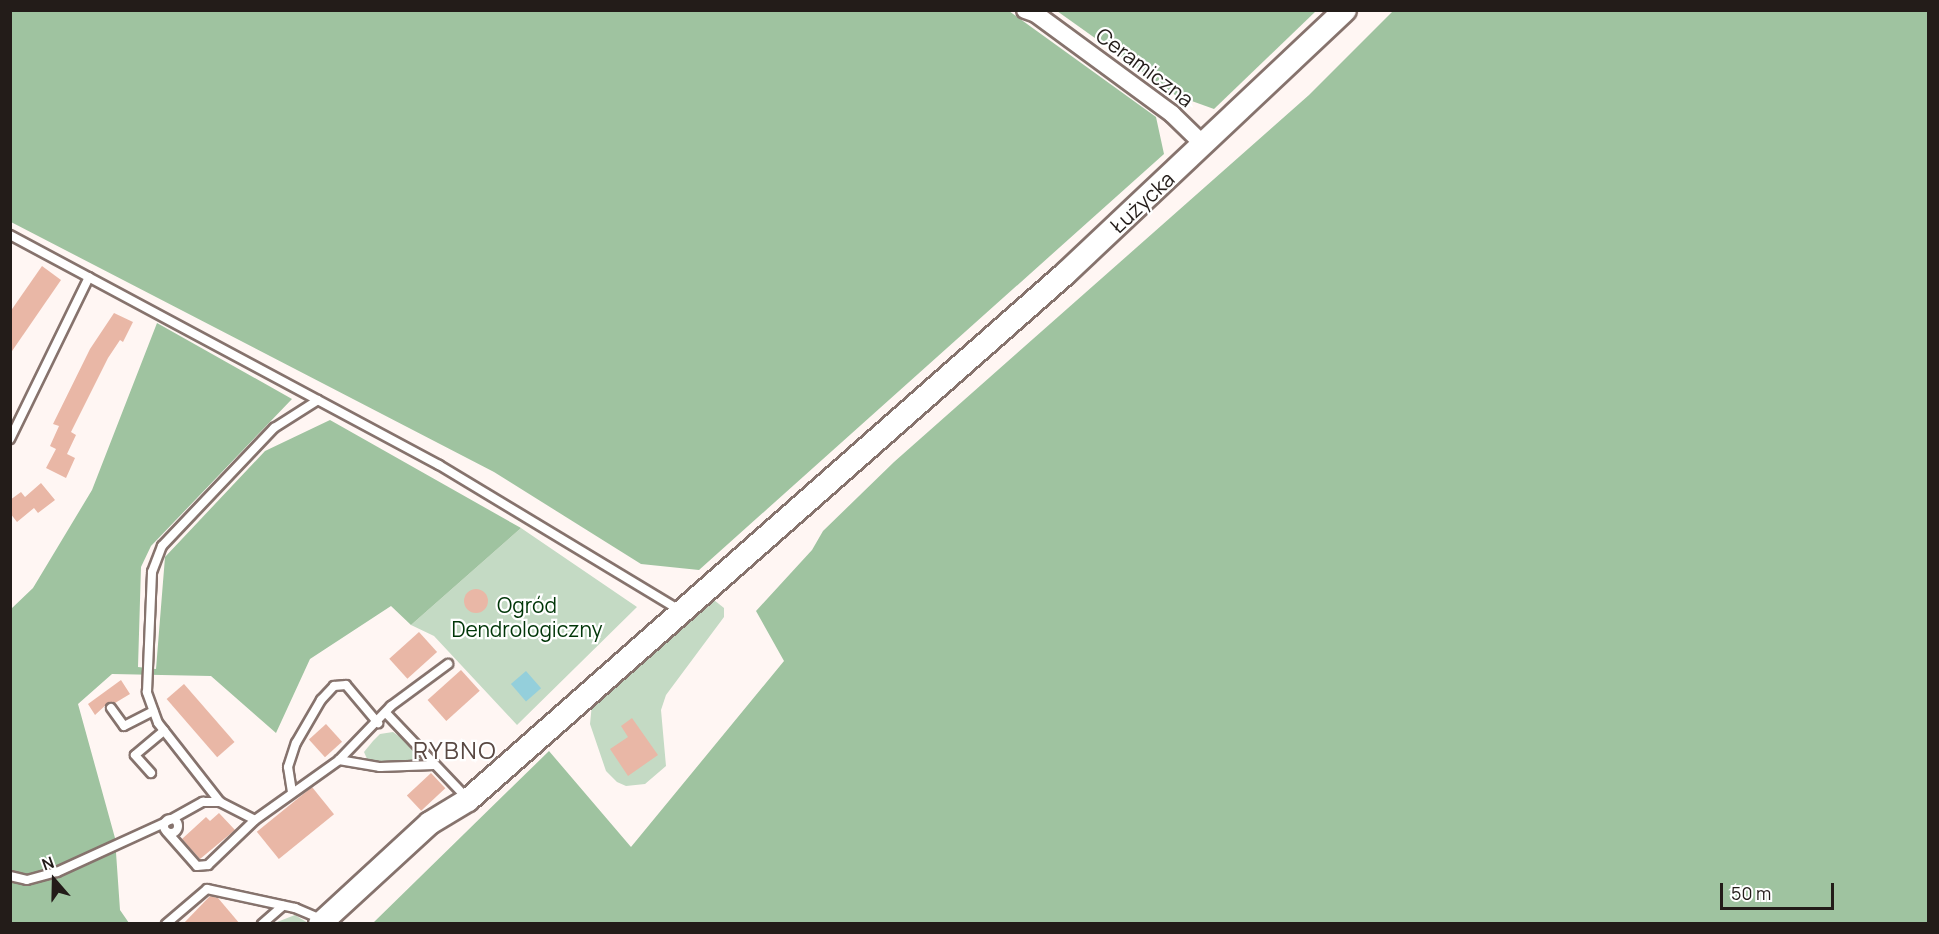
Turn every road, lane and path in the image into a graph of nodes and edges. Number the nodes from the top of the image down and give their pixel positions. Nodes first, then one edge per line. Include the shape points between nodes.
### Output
1 (1025, 10) edge
2 (1345, 10) edge
3 (1203, 144) junction
4 (10, 234) edge
5 (89, 277) junction
6 (318, 400) junction
7 (10, 439) edge
8 (681, 611) junction
9 (448, 664) dead end
10 (111, 708) dead end
11 (153, 711) junction
12 (386, 712) junction
13 (378, 723) junction
14 (164, 731) junction
15 (339, 760) junction
16 (434, 765) junction
17 (151, 773) dead end
18 (292, 792) junction
19 (468, 800) junction
20 (220, 802) junction
21 (255, 820) junction
22 (168, 821) junction
23 (10, 876) edge
24 (283, 906) junction
25 (327, 923) edge
26 (166, 924) edge
27 (262, 924) edge

1 - 3 street, Ceramiczna via 1036,14 1172,114
2 - 3 main road, Łużycka
3 - 8 main road, Łużycka via 935,388
4 - 5 lane
5 - 6 lane
5 - 7 lane
6 - 8 lane via 439,465
6 - 11 lane via 274,428 162,546 152,583 147,692
8 - 19 main road, Łużycka
9 - 12 lane
10 - 11 lane via 124,726
11 - 14 lane
12 - 13 lane
12 - 16 lane
13 - 15 lane
13 - 18 lane via 346,685 334,686 321,700 296,743 288,766
14 - 17 lane via 135,755
14 - 20 lane
15 - 16 lane via 380,767
15 - 18 lane
16 - 19 lane
18 - 21 lane
19 - 25 main road, Łużycka via 430,823
20 - 21 lane
20 - 22 lane via 203,802
21 - 22 lane via 202,867 190,860 167,832
22 - 23 lane via 57,872 27,880
24 - 25 lane
24 - 26 lane via 207,890
24 - 27 lane

